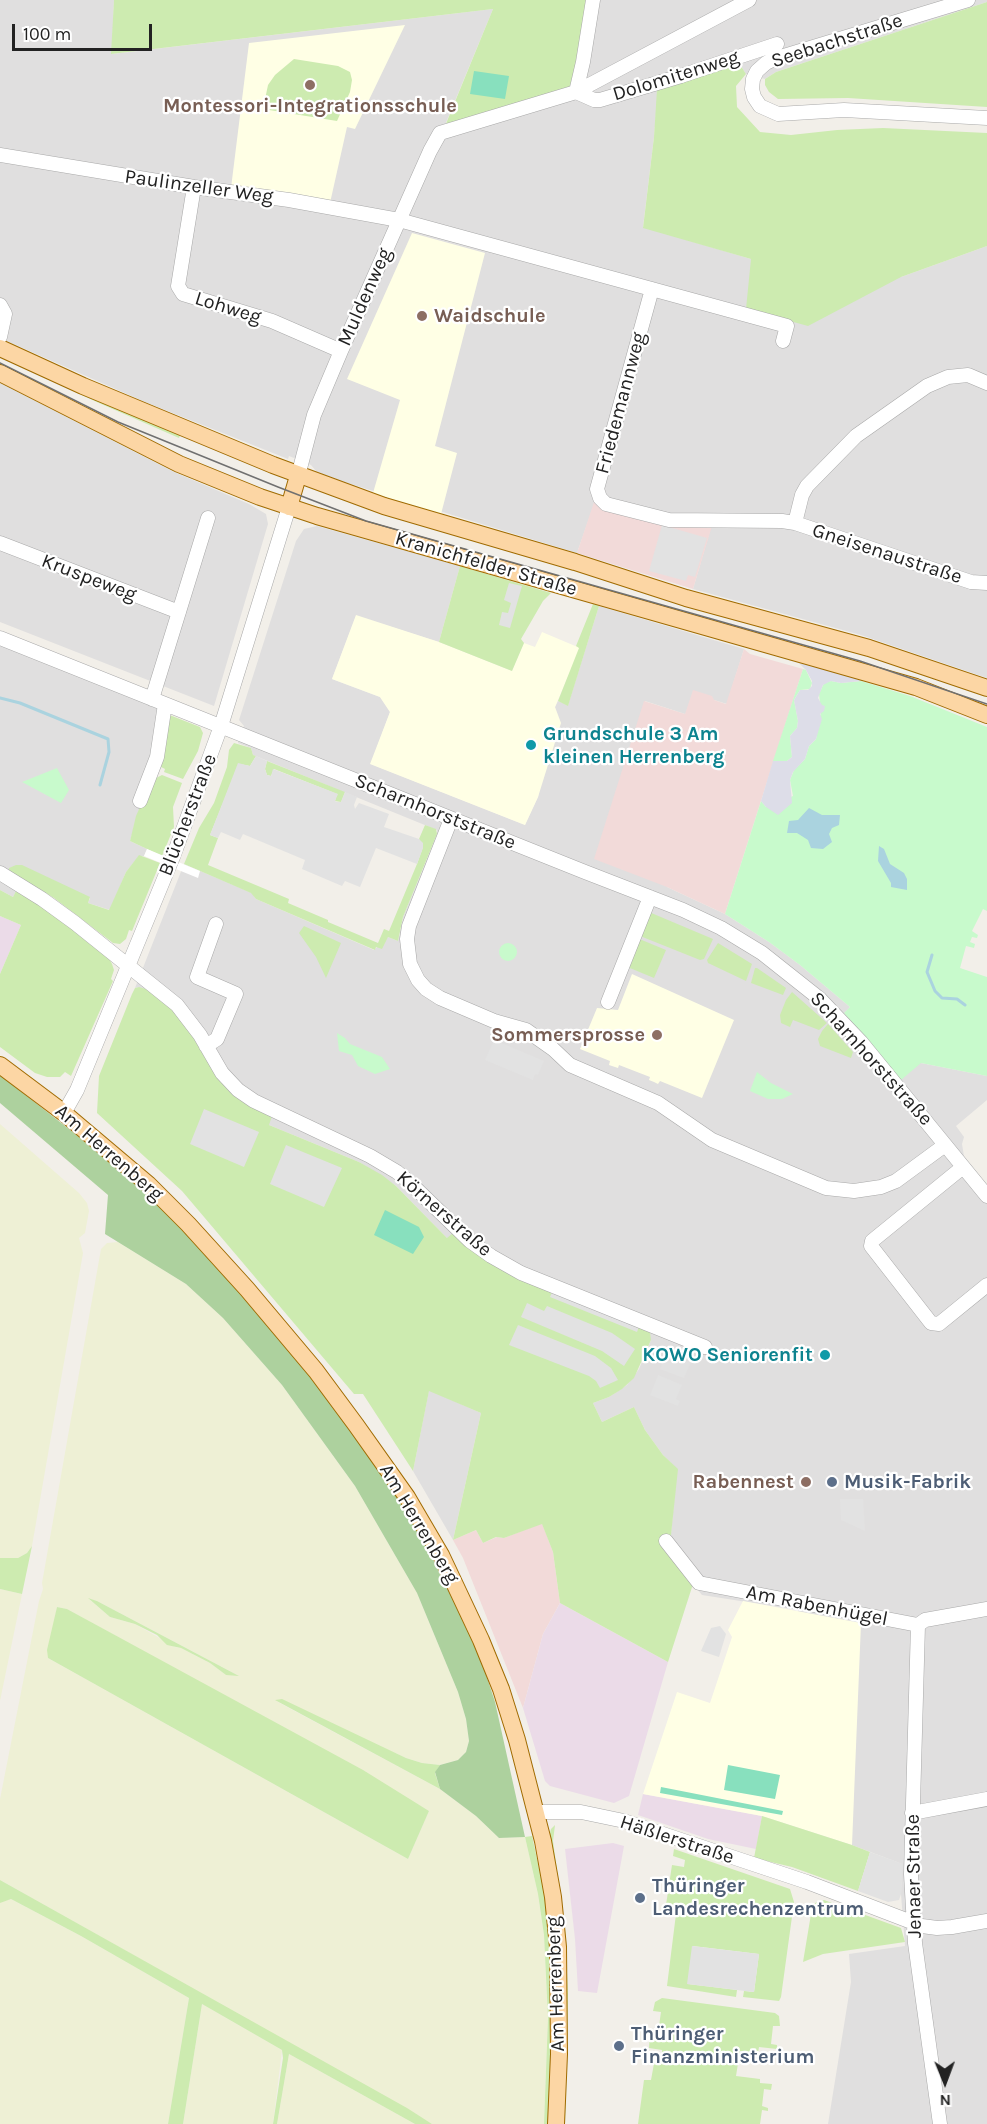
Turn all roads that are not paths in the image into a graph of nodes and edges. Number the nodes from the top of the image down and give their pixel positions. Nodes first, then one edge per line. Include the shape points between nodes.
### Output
1 (593, 0) edge
2 (749, 0) edge
3 (968, 0) edge
4 (777, 44) dead end
5 (576, 92) junction
6 (987, 118) edge
7 (0, 155) edge
8 (194, 187) junction
9 (399, 220) junction
10 (652, 289) junction
11 (0, 305) edge
12 (0, 337) edge
13 (783, 341) dead end
14 (0, 348) edge
15 (341, 351) junction
16 (0, 372) edge
17 (987, 383) edge
18 (298, 476) junction
19 (289, 507) junction
20 (208, 518) dead end
21 (795, 523) junction
22 (0, 543) edge
23 (987, 582) edge
24 (179, 612) junction
25 (0, 638) edge
26 (987, 688) edge
27 (159, 701) junction
28 (987, 715) edge
29 (221, 726) junction
30 (140, 801) dead end
31 (451, 819) junction
32 (0, 873) edge
33 (650, 897) junction
34 (216, 924) dead end
35 (129, 965) junction
36 (608, 1002) dead end
37 (206, 1046) junction
38 (0, 1065) edge
39 (64, 1113) junction
40 (945, 1144) junction
41 (962, 1164) junction
42 (987, 1196) edge
43 (987, 1285) edge
44 (705, 1347) dead end
45 (666, 1541) dead end
46 (987, 1609) edge
47 (918, 1625) junction
48 (987, 1799) edge
49 (536, 1812) junction
50 (912, 1813) junction
51 (987, 1921) edge
52 (914, 1923) junction
53 (556, 2124) edge
54 (940, 2124) edge

1 - 5 street
2 - 5 street
3 - 6 street, Seebachstraße via 774,59 757,71 752,89 760,106 778,114 844,110
4 - 5 street, Dolomitenweg via 600,100
5 - 9 street, Muldenweg via 441,133
7 - 8 street, Paulinzeller Weg
8 - 9 street, Paulinzeller Weg
8 - 15 street, Lohweg via 178,286 183,294 272,321
9 - 10 street
9 - 15 street, Muldenweg
10 - 13 street via 788,326
10 - 21 street, Friedemannweg via 597,489 600,498 606,504 669,520
11 - 12 street via 5,314
14 - 18 main road, Kranichfelder Straße
15 - 18 street, Muldenweg via 314,415
16 - 19 main road, Kranichfelder Straße via 179,464
17 - 21 street, Gneisenaustraße via 968,375 948,377 927,386 856,436 807,486
18 - 19 main road
18 - 26 main road, Kranichfelder Straße via 431,521 864,647
19 - 28 main road, Kranichfelder Straße via 916,687
19 - 29 street, Blücherstraße
20 - 24 street
21 - 23 street, Gneisenaustraße via 971,582
22 - 24 street, Kruspeweg
24 - 27 street
25 - 27 street, Scharnhorststraße
27 - 29 street, Scharnhorststraße
27 - 30 street via 158,772
29 - 31 street, Scharnhorststraße
29 - 35 street, Blücherstraße
31 - 33 street, Scharnhorststraße
31 - 40 street via 406,939 410,964 418,980 433,993 494,1021 526,1030 570,1065 658,1103 712,1140 826,1188 854,1191 881,1187 896,1181
32 - 35 street, Körnerstraße via 42,899
33 - 36 street
33 - 40 street, Scharnhorststraße via 721,928 805,986 861,1042
34 - 37 street via 197,977 236,994 217,1039
35 - 37 street, Körnerstraße via 177,1005
35 - 39 street, Blücherstraße
37 - 44 street, Körnerstraße via 229,1082 254,1101 397,1172 491,1256 544,1283
38 - 39 main road, Am Herrenberg
39 - 49 main road, Am Herrenberg via 161,1197 247,1289 322,1380 407,1497 451,1574 481,1640 501,1689
40 - 41 street, Scharnhorststraße
41 - 42 street, Scharnhorststraße
41 - 43 street via 872,1241 871,1246 931,1323 939,1324
45 - 47 street, Am Rabenhügel via 699,1583
46 - 47 street, Am Rabenhügel via 925,1620
47 - 50 street, Jenaer Straße
48 - 50 street
49 - 52 street, Häßlerstraße via 581,1812 624,1821 807,1882
49 - 53 main road, Am Herrenberg via 553,1897 558,1947
50 - 52 street, Jenaer Straße
51 - 52 street, Häßlerstraße via 937,1928
52 - 54 street, Jenaer Straße

